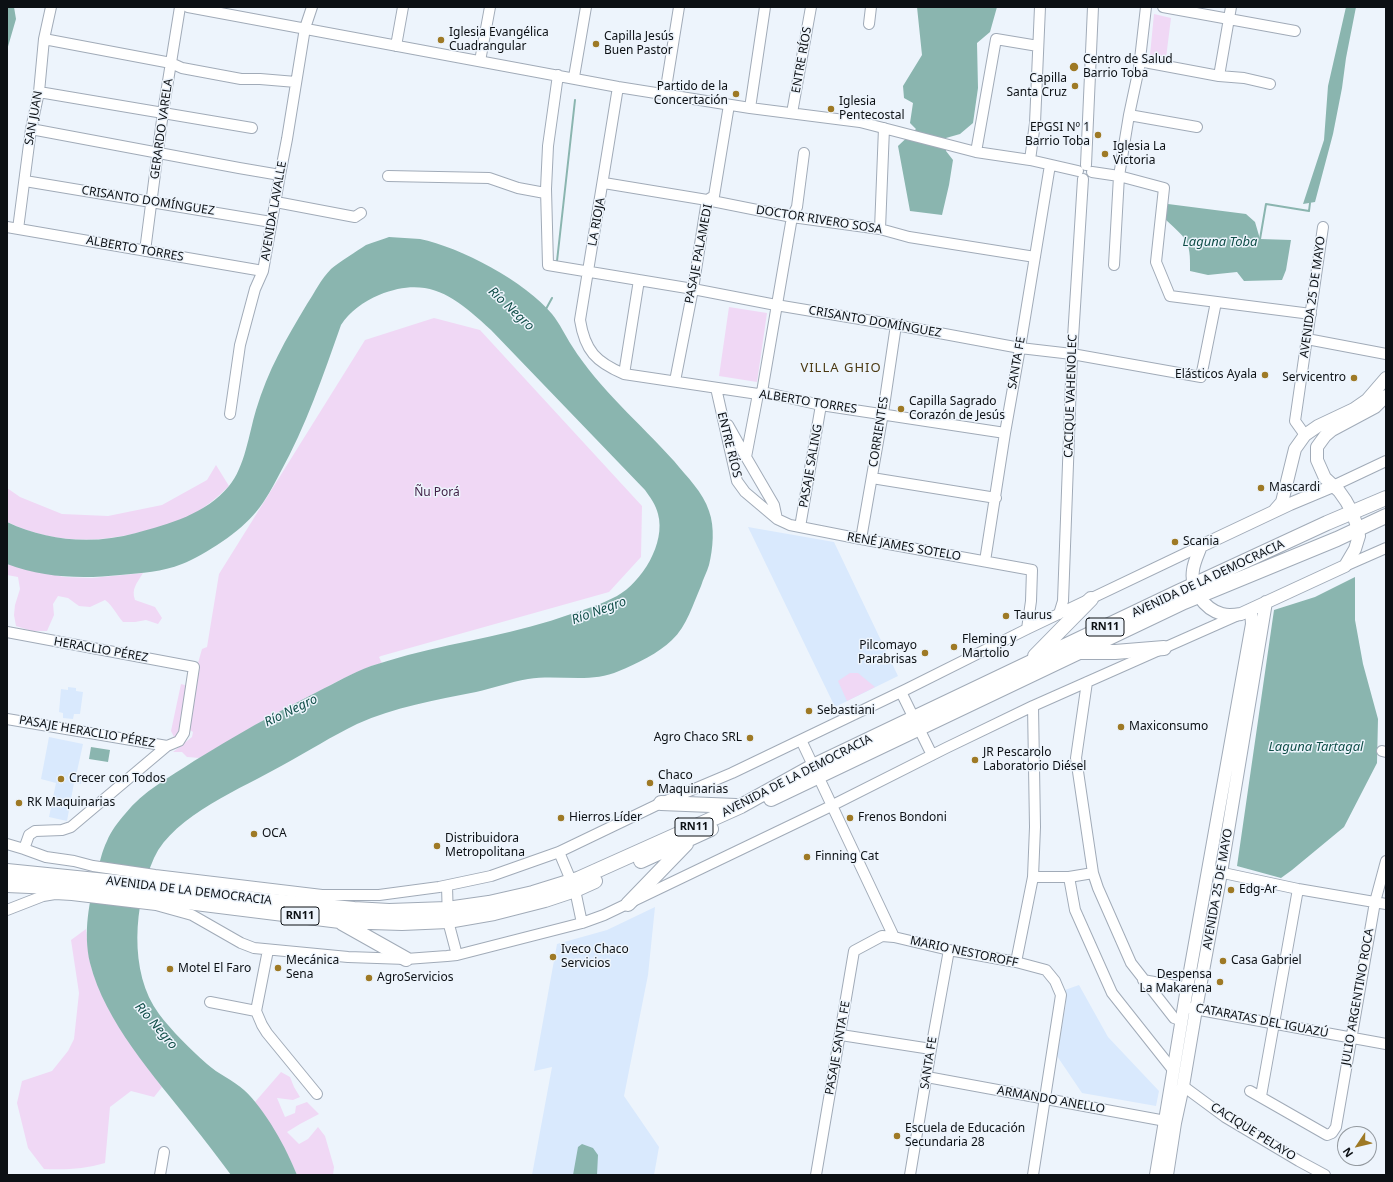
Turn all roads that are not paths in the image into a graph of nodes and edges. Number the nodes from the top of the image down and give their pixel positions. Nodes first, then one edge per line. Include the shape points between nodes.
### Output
1 (51, 7) edge
2 (180, 7) edge
3 (188, 7) edge
4 (312, 7) edge
5 (403, 7) edge
6 (490, 7) edge
7 (586, 7) edge
8 (679, 7) edge
9 (765, 7) edge
10 (811, 7) edge
11 (871, 7) edge
12 (1040, 7) edge
13 (1093, 7) edge
14 (1146, 7) edge
15 (1163, 7) edge
16 (1231, 7) edge
17 (1229, 18) junction
18 (869, 24) dead end
19 (305, 28) junction
20 (1295, 31) dead end
21 (44, 39) junction
22 (396, 46) junction
23 (1038, 46) junction
24 (480, 61) junction
25 (1139, 61) junction
26 (171, 64) junction
27 (558, 75) junction
28 (1219, 76) junction
29 (574, 77) junction
30 (296, 82) junction
31 (1270, 84) dead end
32 (618, 86) junction
33 (39, 92) junction
34 (665, 94) junction
35 (729, 104) junction
36 (750, 108) junction
37 (163, 112) junction
38 (792, 113) junction
39 (1129, 115) junction
40 (1197, 127) dead end
41 (252, 128) dead end
42 (884, 128) junction
43 (31, 129) junction
44 (976, 152) junction
45 (158, 153) junction
46 (804, 153) dead end
47 (1030, 160) junction
48 (1050, 165) junction
49 (1085, 172) junction
50 (280, 175) junction
51 (388, 176) dead end
52 (1119, 176) junction
53 (25, 181) junction
54 (604, 183) junction
55 (546, 193) junction
56 (707, 200) junction
57 (152, 201) junction
58 (276, 202) junction
59 (358, 215) dead end
60 (792, 217) junction
61 (271, 222) junction
62 (7, 227) edge
63 (1323, 227) dead end
64 (18, 229) junction
65 (880, 229) junction
66 (145, 251) junction
67 (1035, 257) junction
68 (1114, 265) dead end
69 (263, 271) junction
70 (588, 272) junction
71 (639, 280) junction
72 (693, 289) junction
73 (1216, 302) junction
74 (776, 305) junction
75 (1311, 314) junction
76 (896, 325) junction
77 (1307, 339) junction
78 (1020, 348) junction
79 (1072, 354) junction
80 (1386, 354) edge
81 (593, 355) joint
82 (624, 374) junction
83 (1386, 378) edge
84 (675, 381) junction
85 (716, 388) junction
86 (760, 393) junction
87 (1386, 396) edge
88 (821, 405) junction
89 (883, 413) junction
90 (230, 414) dead end
91 (722, 415) junction
92 (1005, 433) junction
93 (1305, 435) junction
94 (746, 457) junction
95 (1386, 461) edge
96 (872, 478) junction
97 (1333, 486) junction
98 (996, 498) junction
99 (1386, 498) edge
100 (1274, 511) junction
101 (1352, 512) junction
102 (1386, 516) edge
103 (777, 519) junction
104 (800, 527) junction
105 (1358, 529) junction
106 (861, 539) junction
107 (1201, 546) junction
108 (1386, 548) edge
109 (985, 561) junction
110 (1345, 566) junction
111 (1196, 591) junction
112 (1091, 598) junction
113 (1266, 602) junction
114 (1246, 612) junction
115 (1059, 614) junction
116 (1027, 629) junction
117 (7, 632) edge
118 (1164, 648) junction
119 (1078, 652) junction
120 (1017, 669) junction
121 (1087, 682) junction
122 (901, 692) junction
123 (1033, 706) junction
124 (7, 719) edge
125 (917, 723) junction
126 (801, 740) junction
127 (167, 746) junction
128 (932, 755) junction
129 (815, 771) junction
130 (661, 803) junction
131 (833, 805) junction
132 (741, 806) junction
133 (689, 840) junction
134 (7, 844) edge
135 (24, 849) junction
136 (559, 852) junction
137 (1386, 861) edge
138 (1208, 870) junction
139 (7, 872) edge
140 (1093, 873) junction
141 (1221, 873) junction
142 (1033, 877) junction
143 (1069, 877) junction
144 (7, 885) edge
145 (573, 885) junction
146 (447, 886) junction
147 (74, 887) junction
148 (1298, 889) junction
149 (155, 891) junction
150 (1374, 902) junction
151 (628, 904) junction
152 (1386, 904) edge
153 (7, 910) edge
154 (448, 915) junction
155 (340, 921) junction
156 (582, 923) junction
157 (882, 936) joint
158 (894, 937) junction
159 (268, 950) junction
160 (949, 950) junction
161 (457, 955) junction
162 (406, 960) junction
163 (1016, 962) junction
164 (1143, 980) junction
165 (1187, 988) junction
166 (210, 1002) dead end
167 (1190, 1008) junction
168 (256, 1011) junction
169 (1182, 1021) junction
170 (1274, 1024) junction
171 (841, 1035) junction
172 (1352, 1038) junction
173 (1386, 1044) edge
174 (931, 1049) junction
175 (1173, 1070) junction
176 (927, 1077) junction
177 (1183, 1086) junction
178 (1250, 1091) dead end
179 (317, 1094) dead end
180 (1261, 1096) junction
181 (1045, 1100) junction
182 (1170, 1122) junction
183 (164, 1152) dead end
184 (160, 1175) edge
185 (816, 1175) edge
186 (910, 1175) edge
187 (1033, 1175) edge
188 (1156, 1175) edge
189 (1167, 1175) edge
190 (1325, 1175) edge

1 - 21 street, SAN JUAN
2 - 26 street, GERARDO VARELA
3 - 19 street
4 - 19 street, AVENIDA LAVALLE
5 - 22 street
6 - 24 street
7 - 29 street
8 - 34 street
9 - 36 street
10 - 38 street, ENTRE RÍOS
11 - 18 street
12 - 23 street
13 - 49 street, CACIQUE VAHENOLEC
14 - 25 street
15 - 17 street
16 - 17 street
17 - 20 street
17 - 28 street
19 - 22 street
19 - 30 street, AVENIDA LAVALLE
21 - 26 street
21 - 33 street, SAN JUAN
22 - 24 street
23 - 44 street via 996,39
23 - 47 street via 1035,123
24 - 27 street
25 - 28 street
25 - 39 street
26 - 30 street via 241,79
26 - 37 street, GERARDO VARELA
27 - 29 street
27 - 55 street via 548,146
28 - 31 street
29 - 32 street
30 - 50 street, AVENIDA LAVALLE
32 - 34 street
32 - 54 street, LA RIOJA
33 - 37 street
33 - 43 street, SAN JUAN
34 - 35 street
35 - 36 street
35 - 56 street, PASAJE PALAMEDI via 714,196
36 - 38 street
37 - 41 street
37 - 45 street, GERARDO VARELA
38 - 42 street via 860,122
39 - 40 street
39 - 52 street
42 - 44 street
42 - 65 street
43 - 45 street
43 - 53 street, SAN JUAN
44 - 47 street
45 - 50 street
45 - 57 street, GERARDO VARELA
46 - 60 street, ENTRE RÍOS via 797,207
47 - 48 street
48 - 49 street
48 - 67 street, SANTA FE
49 - 52 street
49 - 79 street, CACIQUE VAHENOLEC
50 - 58 street, AVENIDA LAVALLE
51 - 55 street via 489,178 518,188
52 - 68 street
52 - 73 street via 1164,188 1156,262 1170,296
53 - 57 street, CRISANTO DOMÍNGUEZ
53 - 64 street, SAN JUAN
54 - 56 street, DOCTOR RIVERO SOSA
54 - 70 street, LA RIOJA
55 - 70 street, CRISANTO DOMÍNGUEZ via 548,265
56 - 60 street, DOCTOR RIVERO SOSA
56 - 72 street, PASAJE PALAMEDI
57 - 61 street, CRISANTO DOMÍNGUEZ
57 - 66 street, GERARDO VARELA
58 - 59 street
58 - 61 street, AVENIDA LAVALLE
60 - 65 street, DOCTOR RIVERO SOSA
60 - 74 street, ENTRE RÍOS
61 - 69 street, AVENIDA LAVALLE
62 - 64 street, ALBERTO TORRES
63 - 75 street, AVENIDA 25 DE MAYO
64 - 66 street, ALBERTO TORRES
65 - 67 street, DOCTOR RIVERO SOSA via 909,237
66 - 69 street, ALBERTO TORRES
67 - 78 street, SANTA FE
69 - 90 street, AVENIDA LAVALLE via 255,289 240,345
70 - 71 street, CRISANTO DOMÍNGUEZ
70 - 81 street, LA RIOJA via 580,320 582,334
71 - 72 street, CRISANTO DOMÍNGUEZ
71 - 82 street
72 - 74 street, CRISANTO DOMÍNGUEZ
72 - 84 street, PASAJE PALAMEDI
73 - 75 street
73 - 79 street, CRISANTO DOMÍNGUEZ via 1201,377
74 - 76 street, CRISANTO DOMÍNGUEZ
74 - 86 street, ENTRE RÍOS
75 - 77 street, AVENIDA 25 DE MAYO
76 - 78 street, CRISANTO DOMÍNGUEZ
76 - 89 street, CORRIENTES
77 - 80 street
77 - 93 street, AVENIDA 25 DE MAYO via 1295,421
78 - 79 street, CRISANTO DOMÍNGUEZ
78 - 92 street, SANTA FE
79 - 115 street, CACIQUE VAHENOLEC via 1063,601
81 - 82 street, ALBERTO TORRES via 608,367
82 - 84 street, ALBERTO TORRES
83 - 93 main road via 1367,400
84 - 85 street, ALBERTO TORRES
85 - 86 street, ALBERTO TORRES
85 - 91 street, ENTRE RÍOS
86 - 88 street, ALBERTO TORRES
86 - 94 street, ENTRE RÍOS
87 - 97 main road via 1375,407 1332,430 1317,447 1320,470
88 - 89 street, ALBERTO TORRES
88 - 104 street, PASAJE SALING
89 - 92 street, ALBERTO TORRES
89 - 96 street, CORRIENTES
91 - 94 street
91 - 103 street, ENTRE RÍOS via 737,481 745,492
92 - 98 street, SANTA FE
93 - 100 main road via 1295,449 1282,502
94 - 103 street, ENTRE RÍOS via 774,505
95 - 97 street, RN11
96 - 98 street
96 - 106 street, CORRIENTES
97 - 100 main road, RN11
97 - 101 main road
98 - 109 street, SANTA FE
99 - 101 highway, AVENIDA DE LA DEMOCRACIA / RN11
100 - 107 main road, RN11
101 - 105 main road
101 - 111 highway, AVENIDA DE LA DEMOCRACIA / RN11
102 - 105 highway, AVENIDA DE LA DEMOCRACIA / RN11
103 - 104 street, RENÉ JAMES SOTELO
104 - 106 street, RENÉ JAMES SOTELO
105 - 110 main road via 1359,536 1355,549
105 - 111 highway, AVENIDA DE LA DEMOCRACIA / RN11 via 1222,585
106 - 109 street, RENÉ JAMES SOTELO
107 - 111 main road via 1193,571
107 - 112 street, AVENIDA DE LA DEMOCRACIA / RN11
108 - 110 street
109 - 116 street, RENÉ JAMES SOTELO via 1032,570
110 - 113 main road
111 - 114 main road via 1212,610 1222,614
111 - 119 highway, AVENIDA DE LA DEMOCRACIA / RN11 via 1184,602
111 - 120 highway, AVENIDA DE LA DEMOCRACIA / RN11
112 - 115 street, AVENIDA DE LA DEMOCRACIA / RN11
112 - 120 highway, RN11 via 1047,645
113 - 114 main road
113 - 141 main road, AVENIDA 25 DE MAYO
114 - 118 street, AVENIDA DE LA DEMOCRACIA
114 - 138 main road, AVENIDA 25 DE MAYO via 1252,624
115 - 116 street, AVENIDA DE LA DEMOCRACIA / RN11
116 - 122 street, AVENIDA DE LA DEMOCRACIA / RN11
117 - 127 street, HERACLIO PÉREZ via 194,667 184,733 179,741
118 - 119 highway
118 - 121 street, AVENIDA DE LA DEMOCRACIA
119 - 125 highway, AVENIDA DE LA DEMOCRACIA / RN11
120 - 125 highway, AVENIDA DE LA DEMOCRACIA / RN11
121 - 123 street, AVENIDA DE LA DEMOCRACIA
121 - 140 street via 1076,758
122 - 125 street
122 - 126 street, AVENIDA DE LA DEMOCRACIA / RN11
123 - 128 street, AVENIDA DE LA DEMOCRACIA
123 - 142 street
124 - 127 street, PASAJE HERACLIO PÉREZ
125 - 128 street
125 - 129 highway, AVENIDA DE LA DEMOCRACIA / RN11
126 - 129 street
126 - 130 street, AVENIDA DE LA DEMOCRACIA / RN11
127 - 135 street via 71,827 62,830 34,831 29,834
128 - 131 street, AVENIDA DE LA DEMOCRACIA
129 - 131 street
129 - 132 highway, AVENIDA DE LA DEMOCRACIA / RN11
129 - 133 highway, AVENIDA DE LA DEMOCRACIA / RN11
130 - 132 highway
130 - 136 street, AVENIDA DE LA DEMOCRACIA / RN11
131 - 151 street, AVENIDA DE LA DEMOCRACIA
131 - 158 street
132 - 145 highway, AVENIDA DE LA DEMOCRACIA / RN11 via 585,875
133 - 145 highway, AVENIDA DE LA DEMOCRACIA / RN11
133 - 151 highway
134 - 135 street, AVENIDA DE LA DEMOCRACIA / RN11
135 - 149 street, AVENIDA DE LA DEMOCRACIA / RN11 via 46,857 93,866
136 - 145 street
136 - 146 street, AVENIDA DE LA DEMOCRACIA / RN11 via 491,876
137 - 150 street, JULIO ARGENTINO ROCA
138 - 141 street
138 - 165 main road, AVENIDA 25 DE MAYO
139 - 147 highway, AVENIDA DE LA DEMOCRACIA / RN11
140 - 143 street
140 - 164 street via 1131,962
141 - 148 street
141 - 167 main road, AVENIDA 25 DE MAYO
142 - 143 street
142 - 163 street
143 - 175 street via 1075,910 1112,993
144 - 147 highway, AVENIDA DE LA DEMOCRACIA / RN11
145 - 154 highway, AVENIDA DE LA DEMOCRACIA / RN11 via 489,903
145 - 156 street
146 - 149 street, AVENIDA DE LA DEMOCRACIA / RN11 via 379,895
146 - 154 street
147 - 149 highway, AVENIDA DE LA DEMOCRACIA / RN11
147 - 149 street, AVENIDA DE LA DEMOCRACIA
147 - 153 street, AVENIDA DE LA DEMOCRACIA
148 - 150 street
148 - 170 street
149 - 154 highway, AVENIDA DE LA DEMOCRACIA / RN11
149 - 155 highway, AVENIDA DE LA DEMOCRACIA / RN11
149 - 159 street, AVENIDA DE LA DEMOCRACIA via 241,943
150 - 152 street
150 - 172 street, JULIO ARGENTINO ROCA
151 - 156 street, AVENIDA DE LA DEMOCRACIA
154 - 155 highway, AVENIDA DE LA DEMOCRACIA / RN11 via 402,923
154 - 161 street
155 - 162 highway
156 - 161 street, AVENIDA DE LA DEMOCRACIA
157 - 158 street, MARIO NESTOROFF
157 - 171 street, PASAJE SANTA FE via 854,951
158 - 160 street, MARIO NESTOROFF
159 - 162 street, AVENIDA DE LA DEMOCRACIA
159 - 168 street
160 - 163 street, MARIO NESTOROFF
160 - 174 street, SANTA FE
161 - 162 street, AVENIDA DE LA DEMOCRACIA
163 - 181 street, MARIO NESTOROFF via 1046,970 1055,981 1061,996
164 - 165 street
164 - 169 street via 1174,1018
165 - 167 main road, AVENIDA 25 DE MAYO
166 - 168 street
167 - 169 main road, AVENIDA 25 DE MAYO
167 - 170 street, CATARATAS DEL IGUAZÚ
167 - 177 main road, AVENIDA 25 DE MAYO
168 - 179 street via 267,1033
169 - 175 main road, AVENIDA 25 DE MAYO
170 - 172 street, CATARATAS DEL IGUAZÚ
170 - 180 street
171 - 174 street
171 - 185 street, PASAJE SANTA FE
172 - 173 street, CATARATAS DEL IGUAZÚ
172 - 180 street, JULIO ARGENTINO ROCA via 1336,1127 1332,1133 1327,1135
174 - 176 street, SANTA FE
175 - 182 main road, AVENIDA 25 DE MAYO
176 - 181 street, ARMANDO ANELLO
176 - 186 street, SANTA FE
177 - 182 main road, AVENIDA 25 DE MAYO
177 - 190 street, CACIQUE PELAYO via 1225,1118
178 - 180 street
181 - 182 street, ARMANDO ANELLO
181 - 187 street
182 - 188 main road, AVENIDA 25 DE MAYO
182 - 189 main road, AVENIDA 25 DE MAYO
183 - 184 street

